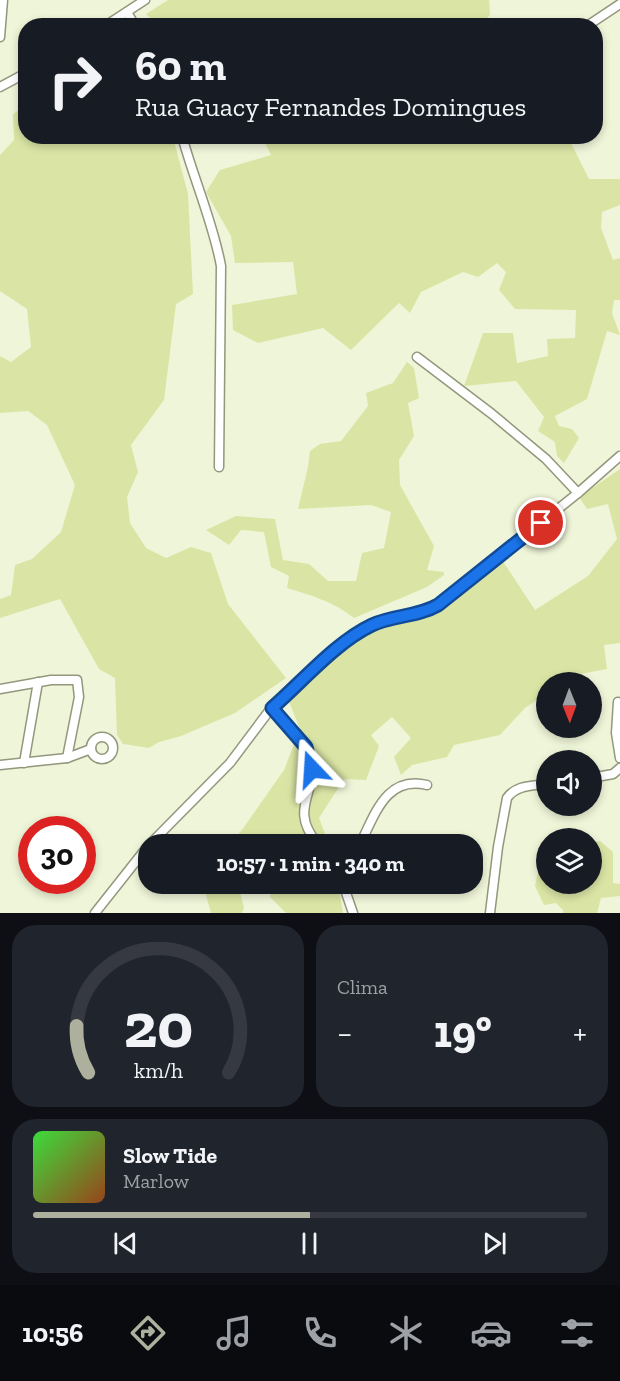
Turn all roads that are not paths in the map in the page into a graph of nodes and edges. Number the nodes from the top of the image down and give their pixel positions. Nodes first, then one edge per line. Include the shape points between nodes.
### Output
1 (3, 0) edge
2 (145, 0) edge
3 (620, 4) edge
4 (127, 12) junction
5 (118, 18) edge
6 (130, 18) edge
7 (599, 18) edge
8 (0, 37) edge
9 (18, 77) edge
10 (0, 87) edge
11 (185, 144) edge
12 (417, 357) dead end
13 (620, 456) edge
14 (219, 467) dead end
15 (578, 493) junction
16 (38, 682) junction
17 (0, 689) edge
18 (618, 702) dead end
19 (272, 708) junction
20 (91, 749) dead end
21 (67, 758) junction
22 (620, 758) edge
23 (24, 763) junction
24 (0, 765) edge
25 (620, 768) edge
26 (602, 776) edge
27 (427, 785) dead end
28 (536, 786) edge
29 (160, 834) edge
30 (310, 834) edge
31 (365, 834) edge
32 (138, 859) edge
33 (346, 894) edge
34 (95, 913) edge
35 (352, 913) edge
36 (490, 913) edge

1 - 8 street
2 - 4 street
3 - 7 street
4 - 5 street
4 - 6 street
9 - 10 street
11 - 14 street via 221,266
12 - 15 street via 546,459
13 - 15 street
15 - 19 street via 438,605 370,626
16 - 17 street
16 - 21 street via 77,680 79,696
16 - 23 street
18 - 22 street via 615,733
19 - 29 street via 230,763
19 - 30 street via 306,747 310,758 312,769 303,818
20 - 21 street
21 - 23 street
23 - 24 street
25 - 26 street
27 - 31 street via 412,782 396,788 378,809
28 - 36 street via 520,788 507,798
32 - 34 street
33 - 35 street

